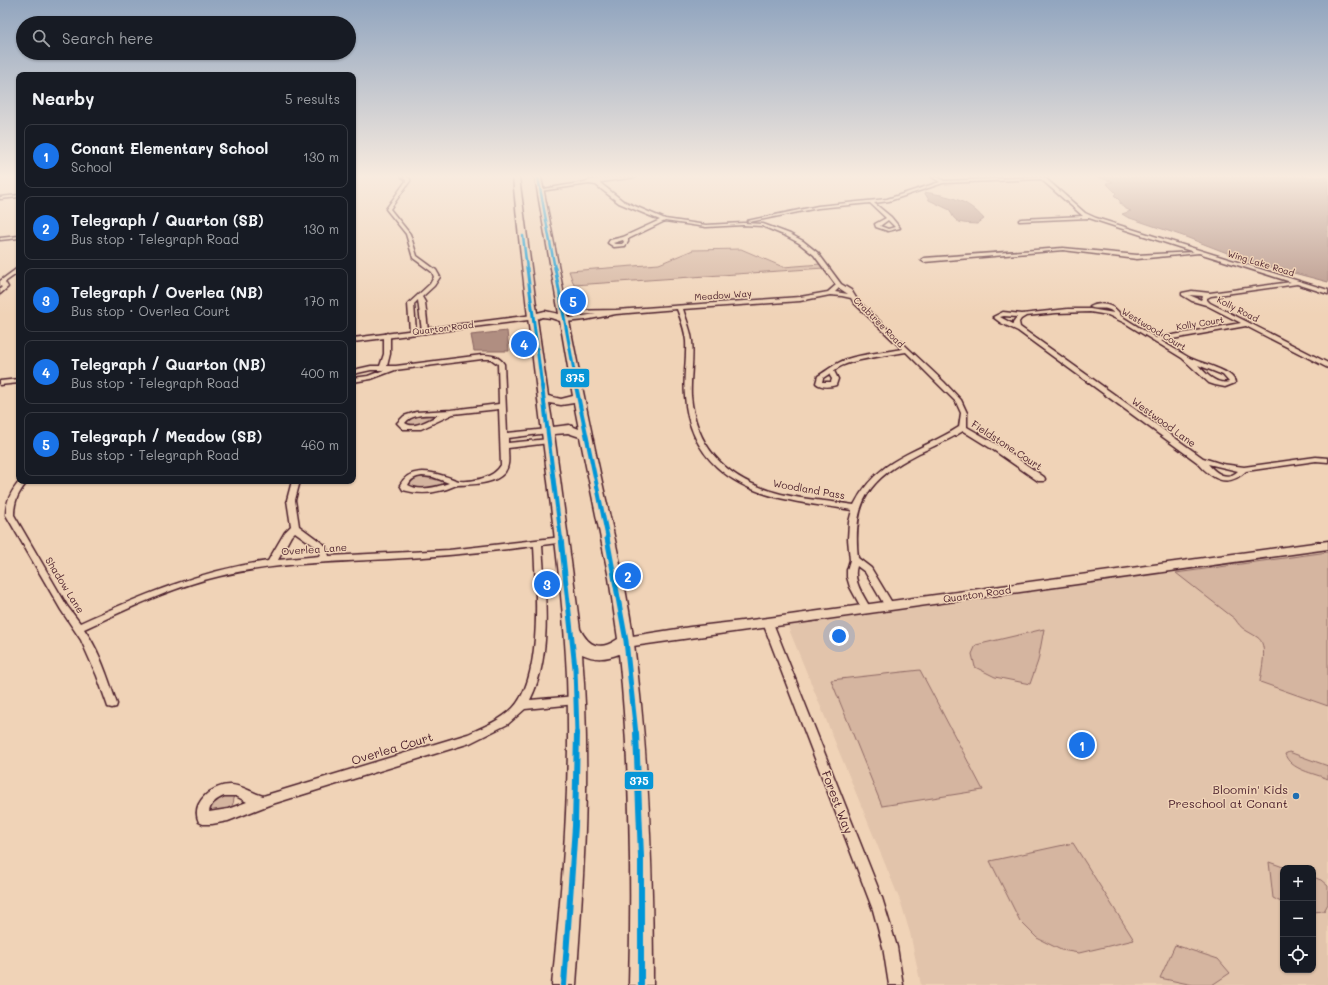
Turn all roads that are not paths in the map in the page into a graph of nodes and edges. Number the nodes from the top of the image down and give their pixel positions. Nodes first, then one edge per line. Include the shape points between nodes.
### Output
1 (399, 223) edge
2 (527, 223) edge
3 (546, 223) edge
4 (658, 223) edge
5 (685, 223) edge
6 (753, 223) edge
7 (764, 223) edge
8 (1107, 223) edge
9 (16, 238) edge
10 (625, 238) dead end
11 (0, 239) edge
12 (1200, 253) junction
13 (924, 260) dead end
14 (16, 272) edge
15 (1296, 282) junction
16 (2, 284) edge
17 (839, 285) junction
18 (0, 292) edge
19 (1328, 292) edge
20 (830, 293) junction
21 (1210, 295) junction
22 (420, 297) junction
23 (852, 297) junction
24 (1208, 304) junction
25 (679, 307) junction
26 (564, 316) junction
27 (1022, 316) junction
28 (533, 317) junction
29 (1248, 324) junction
30 (1016, 325) junction
31 (425, 331) junction
32 (412, 332) junction
33 (387, 335) junction
34 (356, 340) edge
35 (1155, 340) junction
36 (907, 350) junction
37 (1190, 360) junction
38 (1328, 366) edge
39 (383, 368) junction
40 (396, 368) junction
41 (356, 371) edge
42 (831, 371) dead end
43 (356, 380) edge
44 (16, 381) edge
45 (0, 383) edge
46 (543, 398) junction
47 (580, 398) junction
48 (503, 406) junction
49 (451, 412) junction
50 (963, 428) junction
51 (586, 435) junction
52 (504, 436) junction
53 (548, 436) junction
54 (505, 446) junction
55 (1200, 460) junction
56 (1328, 460) edge
57 (1244, 469) junction
58 (1041, 479) dead end
59 (456, 483) junction
60 (22, 484) edge
61 (295, 484) edge
62 (856, 508) junction
63 (295, 527) junction
64 (562, 540) junction
65 (538, 543) junction
66 (1328, 545) edge
67 (325, 559) junction
68 (855, 560) junction
69 (271, 564) junction
70 (889, 606) junction
71 (866, 609) junction
72 (768, 623) junction
73 (78, 628) junction
74 (572, 630) junction
75 (626, 642) junction
76 (576, 700) junction
77 (112, 704) dead end
78 (521, 705) junction
79 (263, 801) junction
80 (564, 985) edge
81 (641, 985) edge
82 (896, 985) edge

1 - 22 street via 408,234 415,257 436,274 436,280
2 - 28 highway
3 - 26 highway
4 - 10 street
5 - 6 street, Crabtree Road via 706,226
7 - 17 street, Crabtree Road via 808,247
8 - 12 street, Wing Lake Road
9 - 11 street
12 - 13 street via 1137,257 1063,249
12 - 15 street, Wing Lake Road
14 - 16 street
15 - 19 street, Wing Lake Road
15 - 21 street, Kolly Road
16 - 18 street via 5,287
17 - 20 street
17 - 23 street, Crabtree Road via 849,291
20 - 23 street, Meadow Way
20 - 25 street, Meadow Way via 789,300
21 - 24 street, Kolly Road via 1204,298
21 - 24 street via 1184,294
22 - 31 street
22 - 32 street via 411,304
23 - 36 street, Crabtree Road
24 - 29 street, Kolly Road
25 - 26 street, Meadow Way
25 - 62 street, Woodland Pass via 688,341 688,396 692,423 696,436 707,454 734,476 770,493
26 - 28 highway via 543,314
26 - 47 highway
27 - 30 street
27 - 30 street, Westwood Lane via 1003,314 996,317 1003,322
27 - 35 street, Westwood Court via 1087,310 1102,312 1118,317
28 - 31 street, Quarton Road
28 - 46 highway
29 - 35 street, Kolly Court
29 - 38 street, Kolly Road
30 - 55 street, Westwood Lane
31 - 32 street, Quarton Road
32 - 33 street, Quarton Road
33 - 34 street, Quarton Road
33 - 39 street via 387,354
35 - 37 street, Westwood Court
36 - 42 street via 840,363
36 - 50 street, Crabtree Road via 959,401 964,414
37 - 37 street, Westwood Court via 1212,381 1223,385 1232,383 1225,374
39 - 40 street
39 - 41 street
40 - 43 street via 369,378
40 - 48 street via 476,357 495,358 501,364
44 - 45 street
46 - 47 highway via 561,402
46 - 53 highway
47 - 51 highway
48 - 49 street
48 - 52 street
49 - 49 street via 411,415 404,418 401,423 406,427 418,427
50 - 58 street, Fieldstone Court via 999,449
50 - 62 street via 886,470 862,494
51 - 53 highway via 570,429
51 - 75 highway via 616,578
52 - 53 street
52 - 54 street
53 - 54 street
53 - 64 highway
54 - 59 street via 505,465 498,476
55 - 57 street, Westwood Lane
55 - 57 street via 1214,474 1224,478 1236,476
56 - 57 street, Westwood Lane via 1316,459
59 - 59 street via 422,491 406,488 404,485 407,479 419,474 441,477
60 - 73 street, Shadow Lane via 12,496 9,505 10,515
61 - 63 street via 291,500
62 - 68 street via 851,533
63 - 67 street via 323,548
63 - 69 street via 288,534
64 - 65 street, Overlea Lane
64 - 74 highway
65 - 67 street, Overlea Lane via 423,555
65 - 78 street, Overlea Court via 539,653
66 - 70 street, Quarton Road
67 - 69 street, Overlea Lane
68 - 70 street via 868,570
68 - 71 street via 851,572 852,580
69 - 73 street, Overlea Lane via 220,573 183,584
70 - 71 street, Quarton Road
71 - 72 street, Quarton Road
72 - 75 street, Quarton Road
72 - 82 street, Forest Way via 871,886 884,923
73 - 77 street, Shadow Lane via 91,649
74 - 75 highway via 581,644 595,652 612,650
74 - 76 highway
75 - 81 highway via 639,787
76 - 78 street
76 - 80 highway via 574,863
78 - 79 street, Overlea Court via 508,718 470,738
79 - 79 street, Overlea Court via 236,791 222,791 214,794 204,805 203,818 224,817

